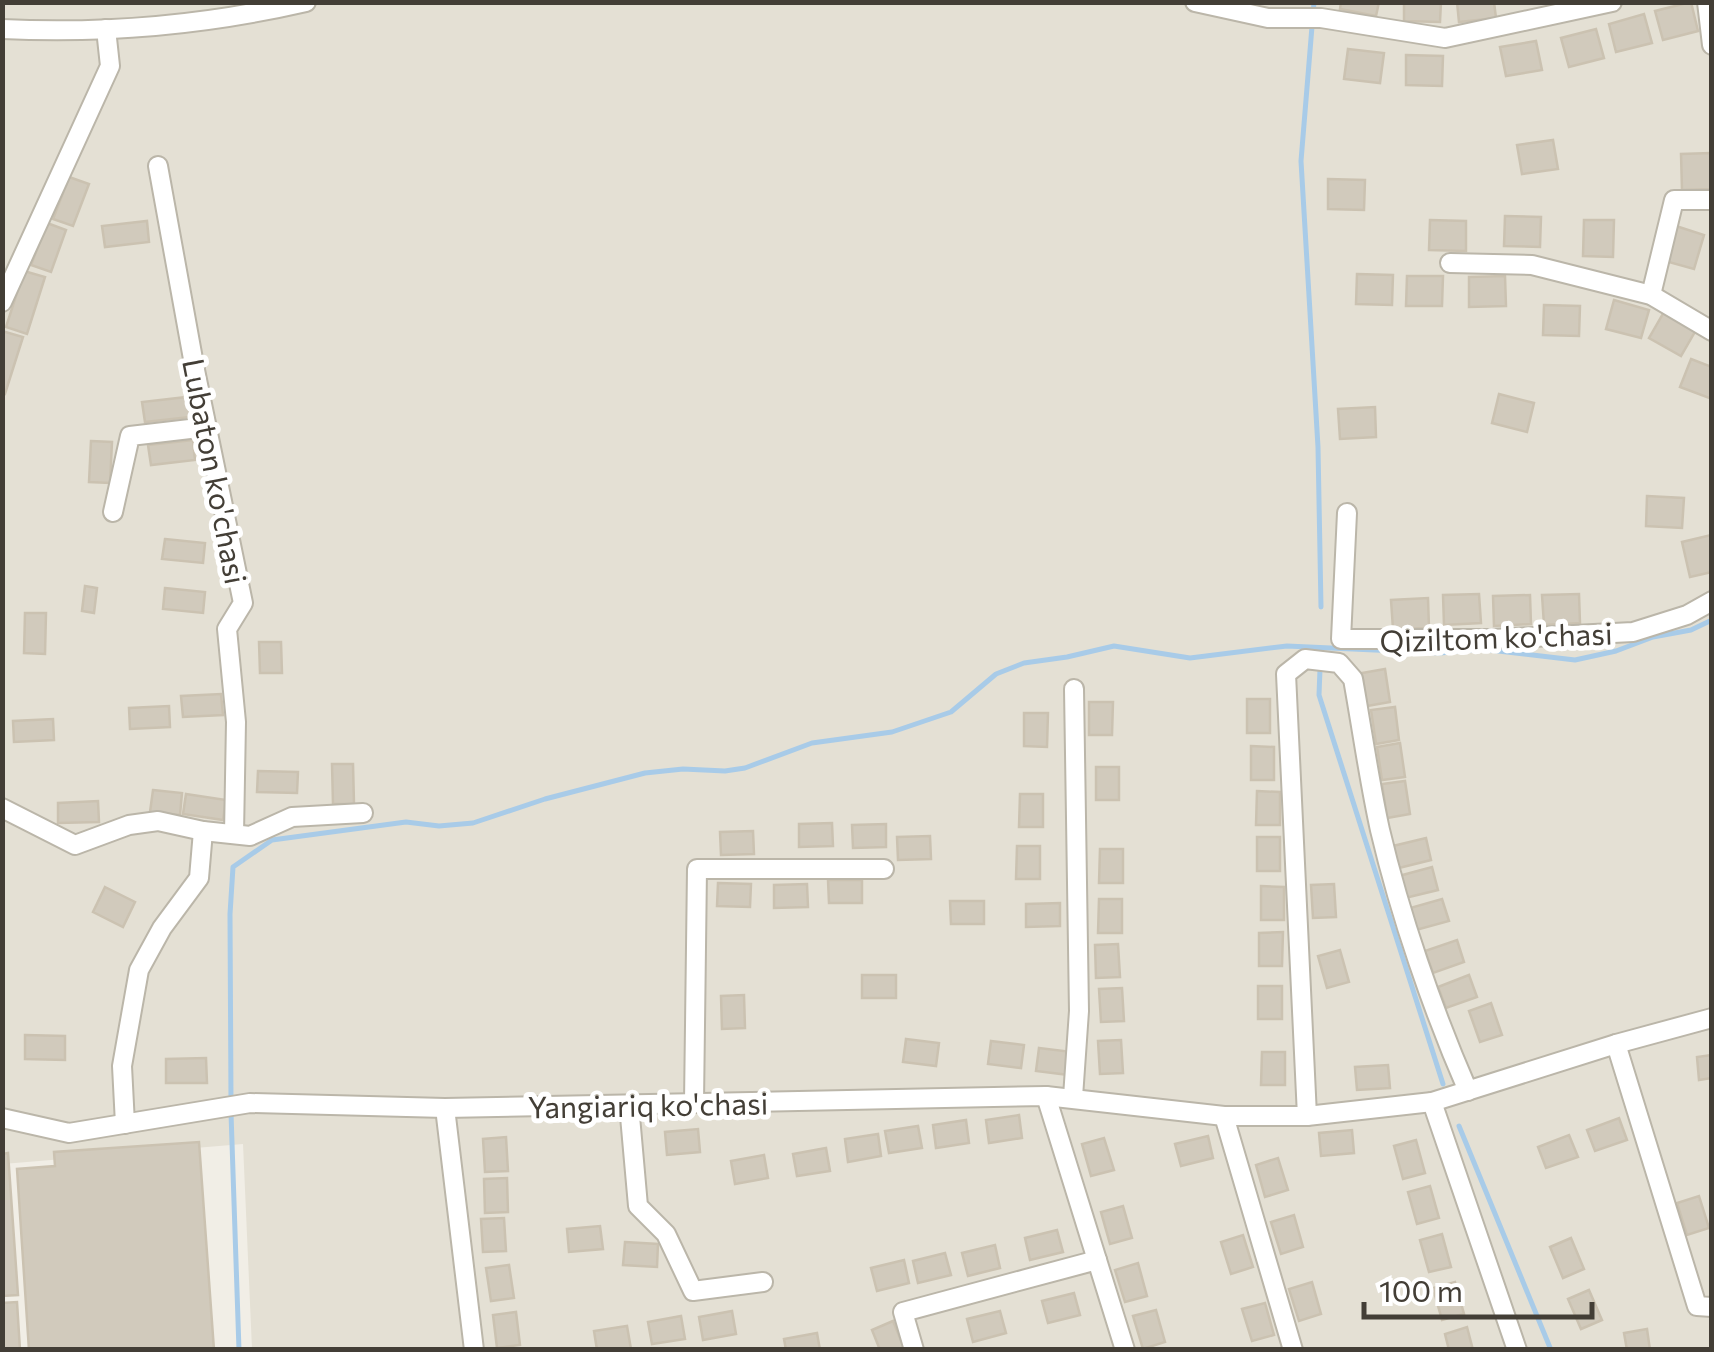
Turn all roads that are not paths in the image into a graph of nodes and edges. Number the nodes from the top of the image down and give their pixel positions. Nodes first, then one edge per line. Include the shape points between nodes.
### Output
1 (306, 2) edge
2 (1195, 2) edge
3 (1612, 2) edge
4 (1707, 2) edge
5 (106, 28) junction
6 (2, 29) edge
7 (1712, 45) edge
8 (158, 166) dead end
9 (1712, 200) edge
10 (1450, 264) dead end
11 (1651, 295) junction
12 (2, 302) edge
13 (1712, 331) edge
14 (207, 427) junction
15 (113, 512) dead end
16 (1347, 513) dead end
17 (1712, 601) edge
18 (1074, 690) dead end
19 (2, 808) edge
20 (363, 812) dead end
21 (203, 831) junction
22 (234, 834) junction
23 (884, 868) dead end
24 (1712, 1018) edge
25 (1616, 1044) junction
26 (1468, 1092) junction
27 (1046, 1096) junction
28 (1073, 1098) junction
29 (1432, 1102) junction
30 (694, 1103) junction
31 (629, 1105) junction
32 (445, 1108) junction
33 (1224, 1116) junction
34 (1307, 1116) junction
35 (2, 1118) edge
36 (124, 1124) junction
37 (1098, 1260) junction
38 (763, 1282) dead end
39 (1712, 1307) edge
40 (474, 1350) edge
41 (914, 1350) edge
42 (1125, 1350) edge
43 (1293, 1350) edge
44 (1517, 1350) edge

1 - 5 street via 200,23
2 - 3 street via 1268,18 1321,18 1445,38
4 - 7 street
5 - 6 street
5 - 12 street via 110,66
8 - 14 street, Lubaton ko'chasi
9 - 11 street via 1674,200
10 - 11 street via 1532,265
11 - 13 street
14 - 15 street via 130,436
14 - 22 street, Lubaton ko'chasi via 243,602 228,629 236,722
16 - 17 street, Qiziltom ko'chasi via 1340,638 1633,632
18 - 28 street via 1080,1011
19 - 21 street via 76,845 158,820
20 - 22 street via 292,817 250,836
21 - 22 street
21 - 36 street via 199,878 140,970 122,1066
23 - 30 street via 697,869
24 - 25 street
25 - 26 street
25 - 39 street via 1697,1306
26 - 29 street, Yangiariq ko'chasi
26 - 34 street via 1392,873 1353,678 1339,663 1305,659 1286,674
27 - 28 street, Yangiariq ko'chasi
27 - 30 street, Yangiariq ko'chasi
27 - 37 street
28 - 33 street, Yangiariq ko'chasi
29 - 34 street, Yangiariq ko'chasi
29 - 44 street
30 - 31 street, Yangiariq ko'chasi
31 - 32 street, Yangiariq ko'chasi
31 - 38 street via 638,1206 666,1234 693,1291
32 - 36 street, Yangiariq ko'chasi via 250,1104
32 - 40 street
33 - 34 street, Yangiariq ko'chasi
33 - 43 street
35 - 36 street, Yangiariq ko'chasi via 69,1132
37 - 41 street via 903,1312
37 - 42 street

